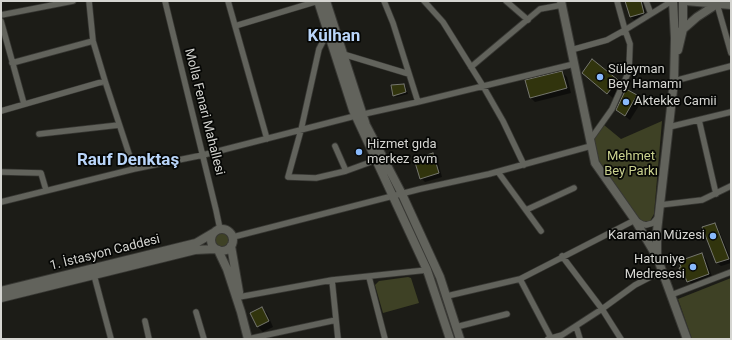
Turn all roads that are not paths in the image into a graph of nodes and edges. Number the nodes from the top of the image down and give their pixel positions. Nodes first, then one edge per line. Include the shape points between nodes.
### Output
1 (73, 1) edge
2 (89, 1) edge
3 (165, 1) edge
4 (228, 1) edge
5 (318, 1) edge
6 (326, 1) edge
7 (384, 1) edge
8 (424, 1) edge
9 (506, 1) edge
10 (617, 1) edge
11 (646, 1) edge
12 (673, 1) edge
13 (685, 1) edge
14 (561, 3) edge
15 (44, 4) edge
16 (717, 4) junction
17 (731, 5) edge
18 (650, 14) junction
19 (1, 15) edge
20 (528, 20) junction
21 (1, 21) edge
22 (235, 26) junction
23 (683, 29) junction
24 (624, 30) junction
25 (328, 32) junction
26 (675, 38) junction
27 (94, 41) junction
28 (571, 50) junction
29 (731, 53) edge
30 (343, 54) junction
31 (12, 63) junction
32 (574, 64) junction
33 (674, 64) junction
34 (731, 66) edge
35 (471, 67) junction
36 (409, 74) junction
37 (105, 81) junction
38 (674, 81) junction
39 (483, 86) junction
40 (418, 102) junction
41 (24, 104) junction
42 (1, 111) edge
43 (731, 112) edge
44 (359, 115) junction
45 (699, 120) junction
46 (119, 125) junction
47 (669, 127) junction
48 (301, 130) junction
49 (40, 134) dead end
50 (267, 139) junction
51 (590, 143) junction
52 (335, 146) dead end
53 (203, 156) junction
54 (380, 159) junction
55 (524, 165) junction
56 (134, 169) junction
57 (346, 171) junction
58 (1, 172) edge
59 (498, 172) junction
60 (731, 186) edge
61 (574, 188) dead end
62 (46, 190) junction
63 (716, 194) junction
64 (398, 195) junction
65 (1, 202) edge
66 (660, 205) junction
67 (526, 210) junction
68 (659, 216) junction
69 (635, 220) junction
70 (216, 231) junction
71 (541, 231) dead end
72 (232, 242) junction
73 (217, 250) junction
74 (562, 256) junction
75 (657, 257) junction
76 (427, 270) junction
77 (662, 271) junction
78 (731, 272) edge
79 (94, 276) junction
80 (369, 277) junction
81 (520, 279) junction
82 (332, 280) junction
83 (1, 290) edge
84 (671, 295) junction
85 (447, 296) junction
86 (239, 297) junction
87 (1, 298) edge
88 (602, 309) junction
89 (196, 312) dead end
90 (241, 312) junction
91 (507, 314) dead end
92 (336, 320) junction
93 (145, 321) dead end
94 (576, 326) junction
95 (456, 327) junction
96 (549, 338) edge
97 (111, 339) edge
98 (149, 339) edge
99 (204, 339) edge
100 (248, 339) edge
101 (338, 339) edge
102 (385, 339) edge
103 (450, 339) edge
104 (460, 339) edge
105 (580, 339) edge
106 (621, 339) edge
107 (687, 339) edge

1 - 15 street
2 - 27 street
3 - 53 street, Molla Fenari Mahallesi
4 - 22 street
5 - 22 street
5 - 25 main road
6 - 30 main road
7 - 36 street
8 - 35 street via 443,22
9 - 20 street
10 - 24 street
11 - 18 street
12 - 18 street
12 - 26 main road
13 - 16 main road
13 - 23 main road
14 - 20 street via 540,9
14 - 28 main road
15 - 19 street
16 - 17 main road
16 - 23 main road
16 - 29 street
18 - 24 street
20 - 35 street
21 - 31 street
22 - 50 street
23 - 26 main road
23 - 33 main road
24 - 28 street via 607,40
24 - 51 street via 630,44 629,70 612,109
25 - 44 main road
25 - 48 street via 319,49
26 - 33 main road
27 - 31 street
27 - 37 street
28 - 32 main road
30 - 36 street
30 - 44 main road
31 - 41 street
32 - 39 street
32 - 51 main road
33 - 38 main road
34 - 38 street
35 - 39 street
36 - 40 street
37 - 41 street
37 - 46 street
38 - 47 main road
39 - 40 street
39 - 55 street
40 - 44 street
41 - 42 street
43 - 45 street
44 - 48 street
44 - 54 main road via 366,125
45 - 47 street
45 - 63 street
46 - 49 street
46 - 56 street
47 - 66 main road
48 - 50 street
48 - 57 street via 288,177 316,178
50 - 53 street
51 - 55 street
51 - 69 main road via 596,167
52 - 57 street
53 - 56 street
53 - 70 street, Molla Fenari Mahallesi via 216,210
54 - 57 street
54 - 64 main road
55 - 59 street
56 - 62 street
58 - 62 street via 41,173
59 - 64 street
59 - 67 street
60 - 63 street
61 - 67 street
62 - 65 street
63 - 66 street via 702,200
64 - 72 street
64 - 76 main road
64 - 85 main road via 440,276
66 - 68 main road
67 - 71 street
68 - 69 street via 653,223 646,225
68 - 75 main road
69 - 74 street
69 - 75 main road
70 - 72 main road via 223,228 230,231
70 - 73 main road via 211,239
70 - 83 main road, 1. İstasyon Caddesi via 196,243
72 - 73 main road via 224,251
72 - 86 main road
73 - 79 main road, 1. İstasyon Caddesi via 195,250
73 - 90 main road via 227,269
74 - 81 street
74 - 88 street
75 - 77 main road
76 - 80 street
76 - 103 main road
77 - 84 main road
77 - 88 street via 635,285
78 - 84 street
79 - 87 main road, 1. İstasyon Caddesi
79 - 97 street
80 - 82 street
80 - 102 street
81 - 85 street
81 - 96 street
82 - 86 street
82 - 92 street
84 - 107 main road
85 - 95 main road
86 - 90 main road
88 - 94 street
88 - 106 street
89 - 99 street
90 - 100 main road
91 - 95 street
92 - 100 street
92 - 101 street
93 - 98 street
94 - 96 street via 562,335
94 - 105 street
95 - 104 main road

